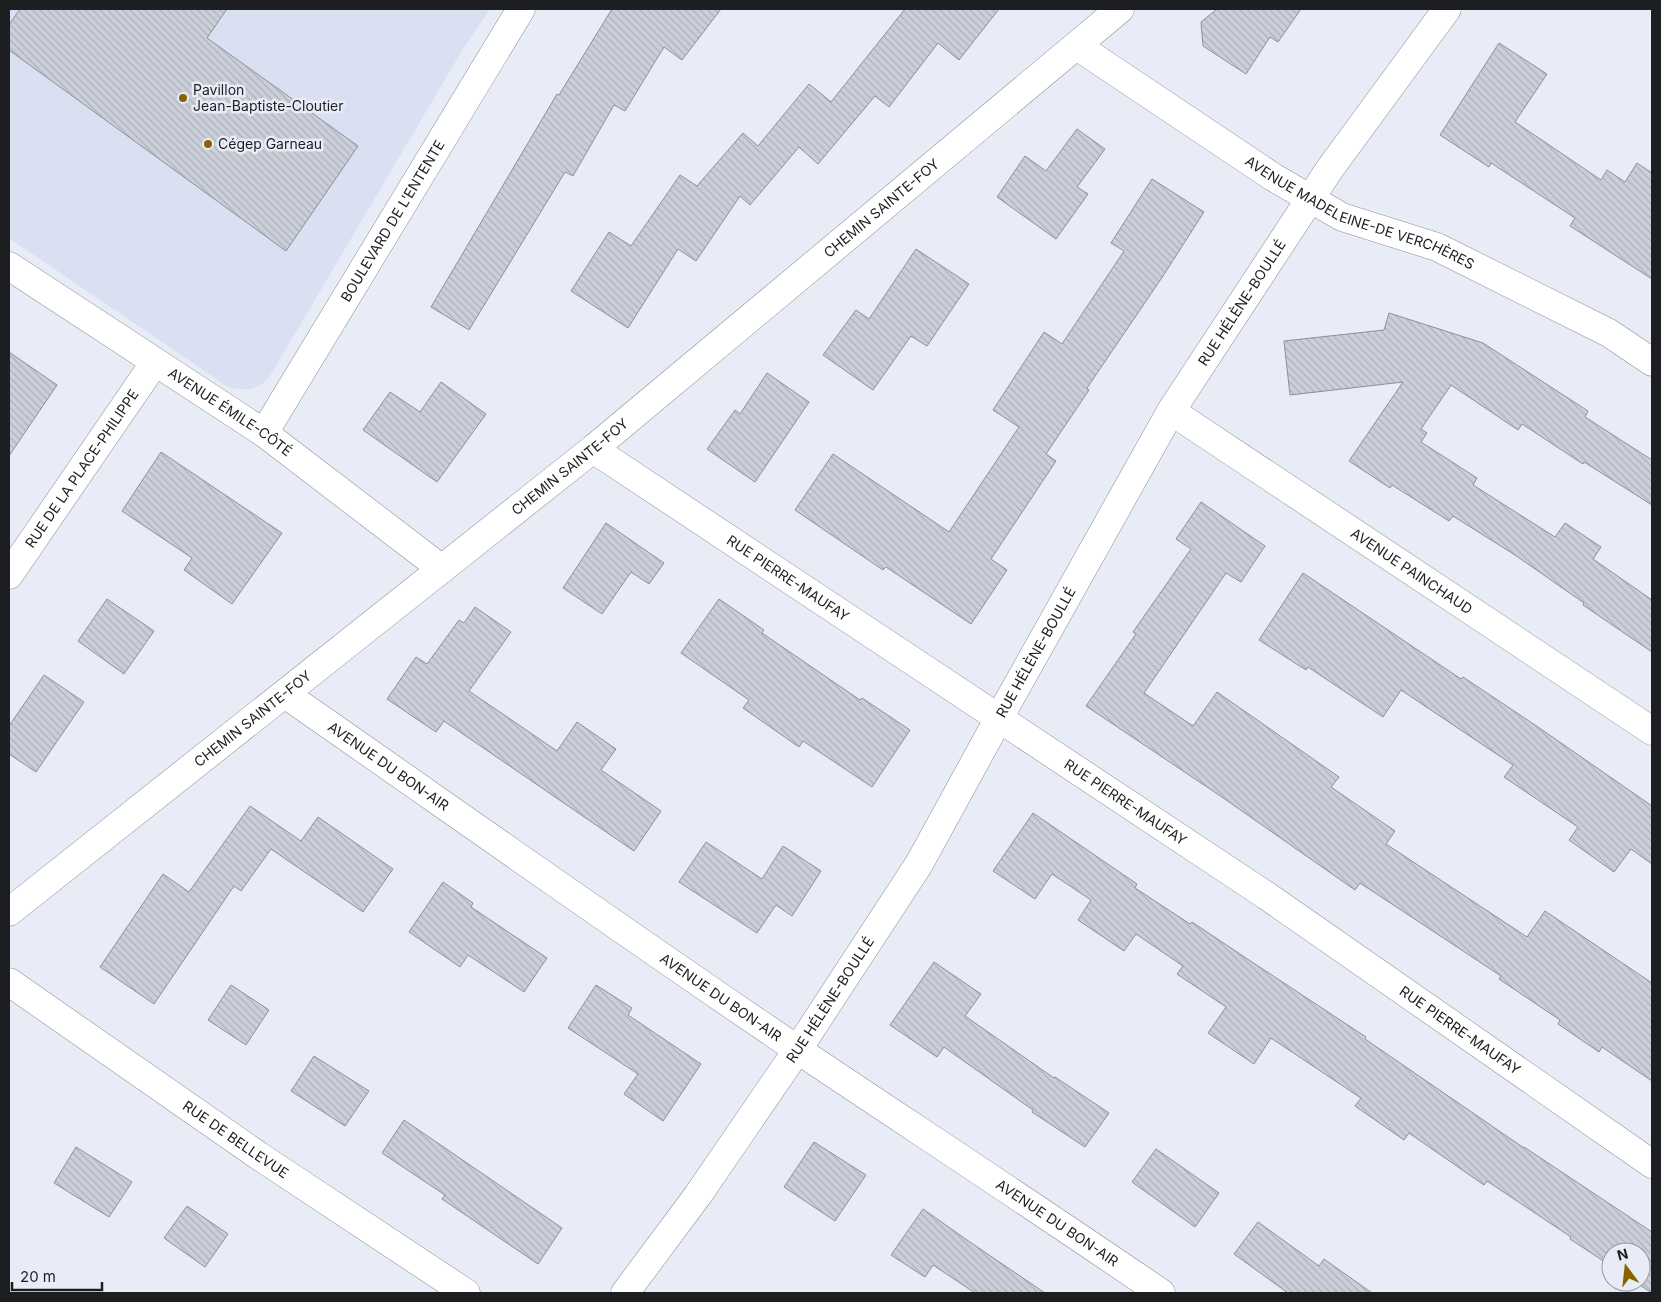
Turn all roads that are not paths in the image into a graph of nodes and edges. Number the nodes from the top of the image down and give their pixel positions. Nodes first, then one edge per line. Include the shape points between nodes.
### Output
1 (522, 9) edge
2 (1120, 9) edge
3 (1447, 9) edge
4 (1077, 46) junction
5 (1311, 199) junction
6 (9, 266) edge
7 (155, 362) junction
8 (1652, 362) edge
9 (1171, 411) junction
10 (264, 433) junction
11 (593, 449) junction
12 (442, 570) junction
13 (9, 575) edge
14 (285, 694) junction
15 (999, 718) junction
16 (1652, 732) edge
17 (9, 912) edge
18 (9, 982) edge
19 (798, 1050) junction
20 (1652, 1164) edge
21 (466, 1293) edge
22 (625, 1293) edge
23 (1161, 1293) edge

1 - 10 street, BOULEVARD DE L'ENTENTE
2 - 4 street, CHEMIN SAINTE-FOY
3 - 5 street, RUE HÉLÈNE-BOULLÉ
4 - 5 street, AVENUE MADELEINE-DE VERCHÈRES
4 - 11 street, CHEMIN SAINTE-FOY
5 - 8 street, AVENUE MADELEINE-DE VERCHÈRES via 1342,217 1437,247 1608,333
5 - 9 street, RUE HÉLÈNE-BOULLÉ
6 - 7 street, AVENUE ÉMILE-CÔTÉ
7 - 10 street, AVENUE ÉMILE-CÔTÉ
7 - 13 street, RUE DE LA PLACE-PHILIPPE
9 - 15 street, RUE HÉLÈNE-BOULLÉ
9 - 16 street, AVENUE PAINCHAUD
10 - 12 street, AVENUE ÉMILE-CÔTÉ
11 - 12 street, CHEMIN SAINTE-FOY
11 - 15 street, RUE PIERRE-MAUFAY
12 - 14 street, CHEMIN SAINTE-FOY
14 - 17 street, CHEMIN SAINTE-FOY
14 - 19 street, AVENUE DU BON-AIR
15 - 19 street, RUE HÉLÈNE-BOULLÉ via 919,864
15 - 20 street, RUE PIERRE-MAUFAY via 1267,896
18 - 21 street, RUE DE BELLEVUE via 259,1156
19 - 22 street, RUE HÉLÈNE-BOULLÉ via 698,1195
19 - 23 street, AVENUE DU BON-AIR

